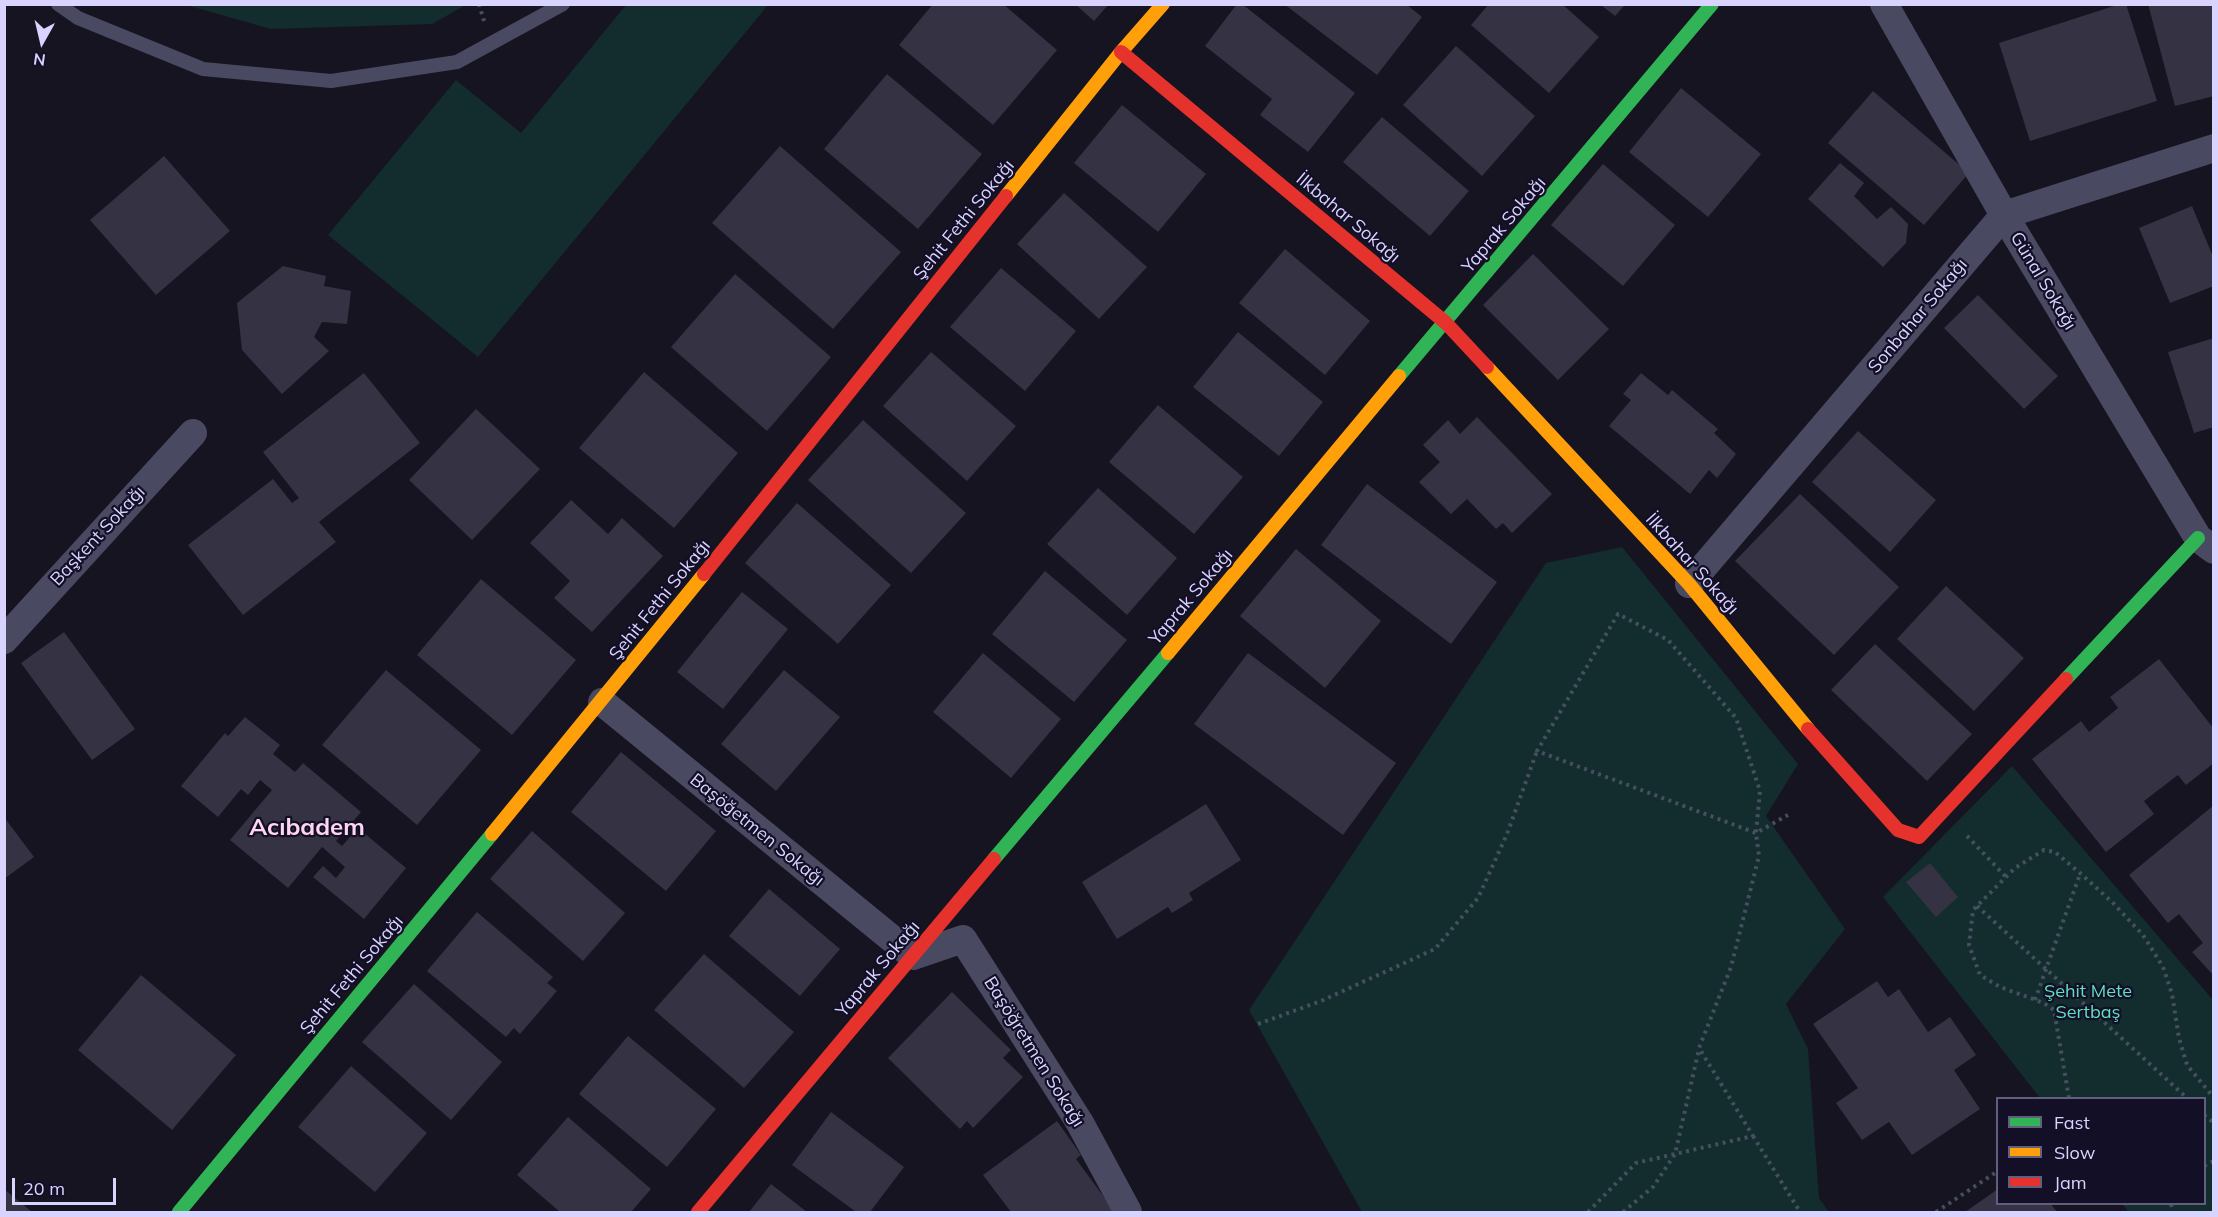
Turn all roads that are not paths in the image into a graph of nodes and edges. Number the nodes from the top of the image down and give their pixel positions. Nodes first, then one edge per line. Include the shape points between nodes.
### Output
1 (58, 4) edge
2 (563, 4) edge
3 (1163, 4) edge
4 (1712, 4) edge
5 (1884, 4) edge
6 (1121, 52) junction
7 (2214, 148) edge
8 (2004, 215) junction
9 (1446, 323) junction
10 (193, 433) dead end
11 (2206, 544) edge
12 (1689, 584) junction
13 (4, 640) edge
14 (602, 702) junction
15 (913, 956) junction
16 (179, 1212) edge
17 (698, 1212) edge
18 (1128, 1212) edge

1 - 2 lane via 78,18 203,69 331,81 457,62
3 - 6 street, Şehit Fethi Sokağı
4 - 9 street, Yaprak Sokağı
5 - 8 street, Günal Sokağı
6 - 9 street, İlkbahar Sokağı
6 - 14 street, Şehit Fethi Sokağı
7 - 8 street
8 - 11 street, Günal Sokağı
8 - 12 street, Sonbahar Sokağı
9 - 12 street, İlkbahar Sokağı
9 - 15 street, Yaprak Sokağı
10 - 13 street, Başkent Sokağı
11 - 12 street, İlkbahar Sokağı via 1919,837 1898,830 1833,759
14 - 15 street, Başöğetmen Sokağı
14 - 16 street, Şehit Fethi Sokağı
15 - 17 street, Yaprak Sokağı
15 - 18 street, Başöğretmen Sokağı via 963,939 1080,1123

